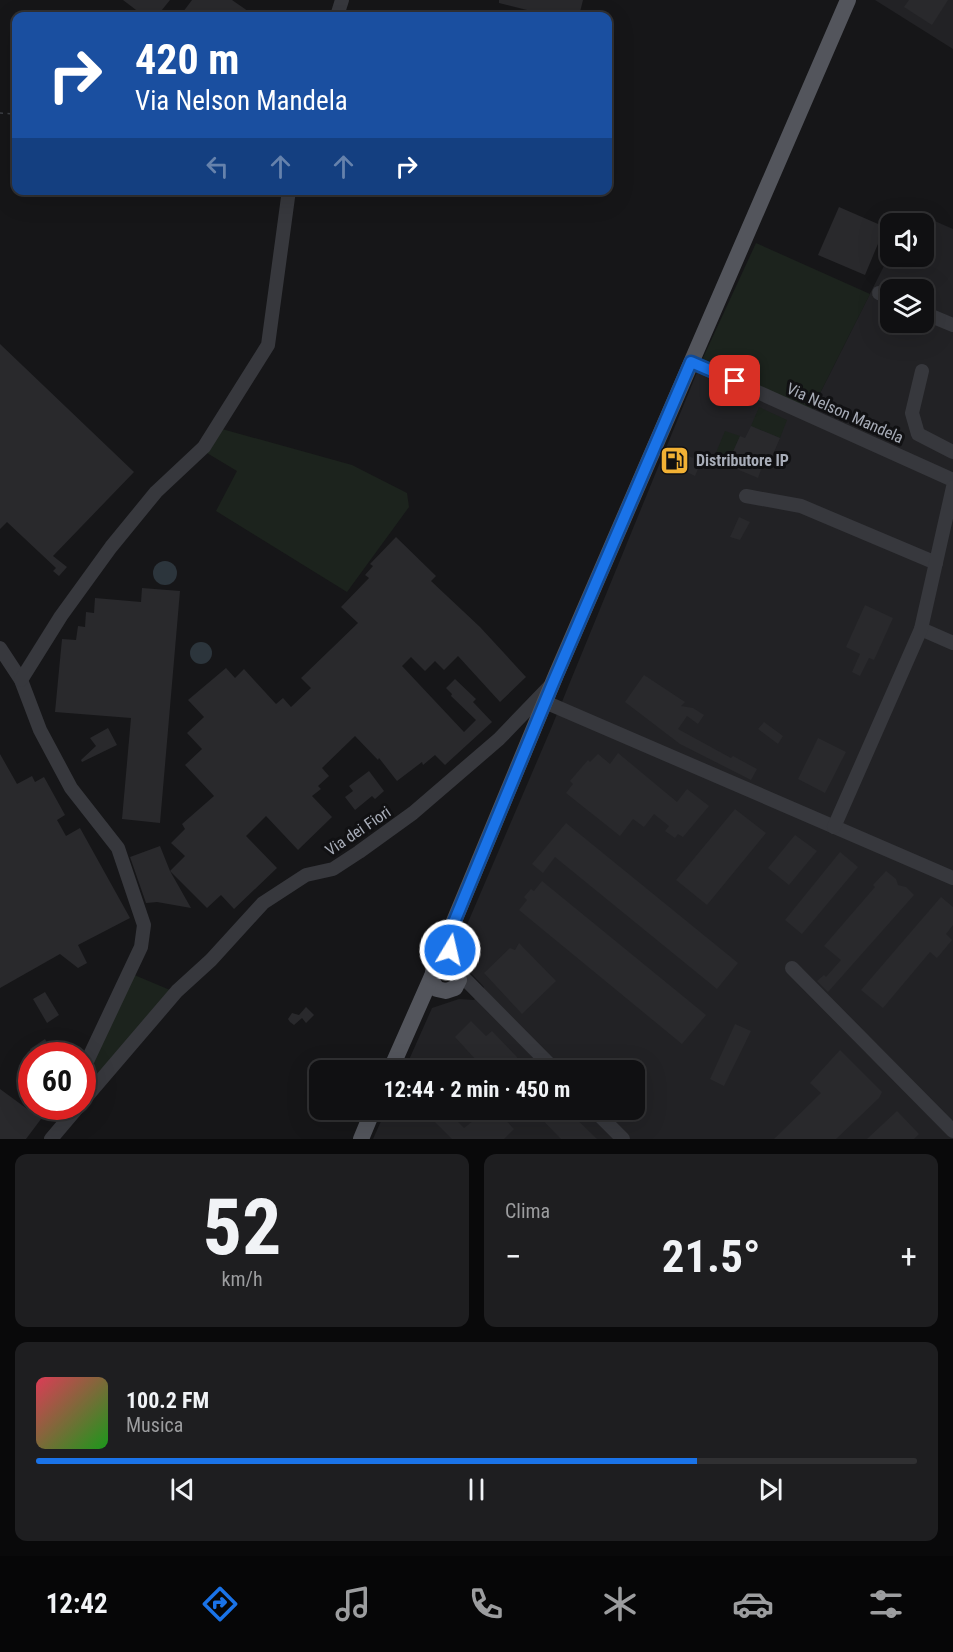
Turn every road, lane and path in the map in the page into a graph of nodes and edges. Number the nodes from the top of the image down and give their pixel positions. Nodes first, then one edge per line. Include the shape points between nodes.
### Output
1 (848, 0) edge
2 (288, 195) edge
3 (934, 317) edge
4 (953, 325) edge
5 (691, 362) junction
6 (922, 371) dead end
7 (953, 452) edge
8 (953, 480) edge
9 (953, 487) edge
10 (746, 496) dead end
11 (936, 563) junction
12 (921, 629) junction
13 (953, 643) edge
14 (0, 648) edge
15 (21, 680) junction
16 (553, 683) junction
17 (545, 702) junction
18 (834, 827) junction
19 (953, 879) edge
20 (792, 968) dead end
21 (444, 971) junction
22 (446, 991) junction
23 (481, 994) junction
24 (417, 1008) junction
25 (96, 1042) edge
26 (395, 1060) edge
27 (545, 1060) edge
28 (96, 1086) edge
29 (60, 1120) edge
30 (67, 1120) edge
31 (369, 1120) edge
32 (604, 1120) edge
33 (953, 1131) edge
34 (51, 1139) edge
35 (361, 1139) edge
36 (623, 1139) edge
37 (944, 1139) edge

1 - 5 main road
2 - 15 street via 268,345 204,447 156,492 111,548 60,616
3 - 4 street
5 - 8 street, Via Nelson Mandela
5 - 16 main road
6 - 7 street via 912,413 918,434
9 - 11 street
10 - 11 street via 801,506
11 - 12 street
12 - 13 street
12 - 18 street
14 - 15 street
15 - 25 street via 40,730 71,788 118,848 144,925 141,947
16 - 17 main road
16 - 28 street, Via dei Fiori via 499,739 413,813 333,869 306,874 263,903 177,991
17 - 18 street
17 - 21 main road via 449,935
18 - 19 street
20 - 33 street
21 - 22 main road via 434,985
21 - 22 main road via 457,984
21 - 23 street
21 - 24 main road
22 - 23 street
22 - 24 main road
23 - 27 street
24 - 26 main road
29 - 34 street
30 - 34 street
31 - 35 main road
32 - 36 street
33 - 37 street

